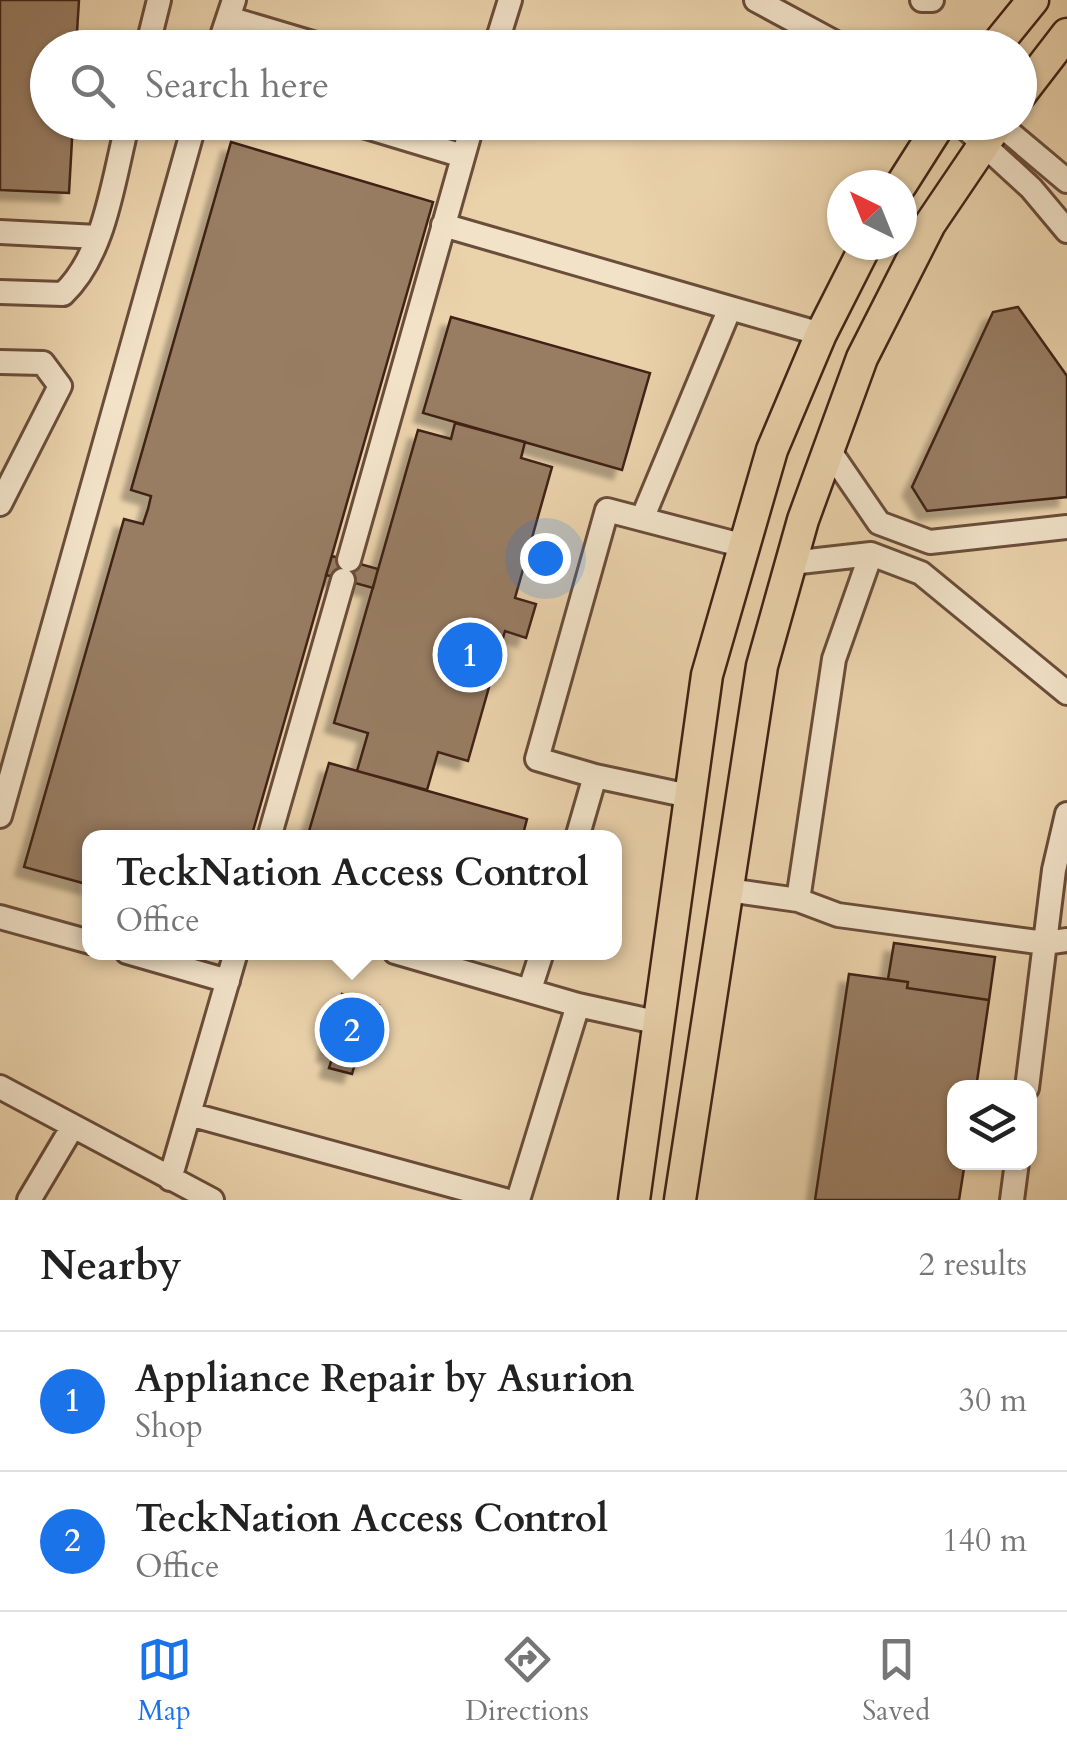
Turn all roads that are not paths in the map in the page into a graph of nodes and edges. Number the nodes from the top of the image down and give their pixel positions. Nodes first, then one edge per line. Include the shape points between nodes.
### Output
1 (159, 0) edge
2 (510, 0) edge
3 (756, 0) edge
4 (922, 0) edge
5 (932, 0) edge
6 (1033, 0) edge
7 (231, 9) edge
8 (152, 30) edge
9 (284, 30) edge
10 (501, 30) edge
11 (812, 30) edge
12 (1009, 30) edge
13 (1067, 34) edge
14 (1037, 73) edge
15 (123, 140) edge
16 (190, 140) edge
17 (410, 140) edge
18 (468, 140) edge
19 (930, 140) edge
20 (986, 140) edge
21 (1001, 140) edge
22 (1011, 140) edge
23 (463, 156) junction
24 (911, 170) edge
25 (1067, 181) edge
26 (443, 226) junction
27 (1067, 231) edge
28 (0, 232) edge
29 (98, 237) junction
30 (858, 260) edge
31 (0, 292) edge
32 (730, 308) junction
33 (821, 334) junction
34 (0, 362) edge
35 (829, 450) junction
36 (0, 504) edge
37 (642, 519) junction
38 (1067, 527) edge
39 (741, 545) junction
40 (870, 554) junction
41 (790, 563) junction
42 (1067, 693) edge
43 (596, 776) junction
44 (689, 796) junction
45 (1067, 814) edge
46 (0, 816) edge
47 (272, 830) edge
48 (579, 830) edge
49 (728, 890) junction
50 (798, 900) junction
51 (0, 917) edge
52 (82, 940) edge
53 (1056, 942) edge
54 (155, 960) edge
55 (234, 960) edge
56 (424, 960) edge
57 (539, 960) edge
58 (228, 981) junction
59 (530, 989) junction
60 (578, 1005) junction
61 (660, 1023) junction
62 (1028, 1080) edge
63 (0, 1088) edge
64 (189, 1114) junction
65 (74, 1126) junction
66 (1016, 1170) edge
67 (170, 1179) junction
68 (32, 1199) edge
69 (212, 1200) edge
70 (505, 1200) edge
71 (518, 1200) edge
72 (634, 1200) edge
73 (680, 1200) edge
74 (1012, 1200) edge

1 - 8 street
2 - 10 street
3 - 11 street
4 - 5 street
6 - 12 main road
7 - 9 street
13 - 14 main road
15 - 29 street
16 - 46 street
17 - 23 street
18 - 23 street
19 - 24 main road
20 - 35 main road via 930,224 862,358
21 - 27 street
22 - 25 street
23 - 26 street
26 - 32 street
26 - 47 street
28 - 29 street
29 - 31 street via 79,279 63,294
30 - 33 main road
32 - 33 street
32 - 37 street
33 - 39 main road
34 - 36 street via 44,363 60,386
35 - 38 street via 879,522 930,542
35 - 41 main road
37 - 39 street
37 - 43 street via 607,510 537,759
39 - 44 main road via 707,676
40 - 41 street
40 - 42 street via 921,573
40 - 50 street via 834,659
41 - 49 main road via 762,666
43 - 44 street
43 - 48 street
44 - 61 main road
45 - 53 street via 1054,870
49 - 50 street
49 - 73 main road
50 - 53 street via 838,915
51 - 52 street
53 - 62 street
54 - 58 street
55 - 58 street
56 - 59 street
57 - 59 street
58 - 64 street
59 - 60 street
60 - 61 street
60 - 71 street
61 - 72 main road
63 - 65 street
64 - 67 street
64 - 70 street
65 - 67 street
65 - 68 street
66 - 74 street
67 - 69 street

